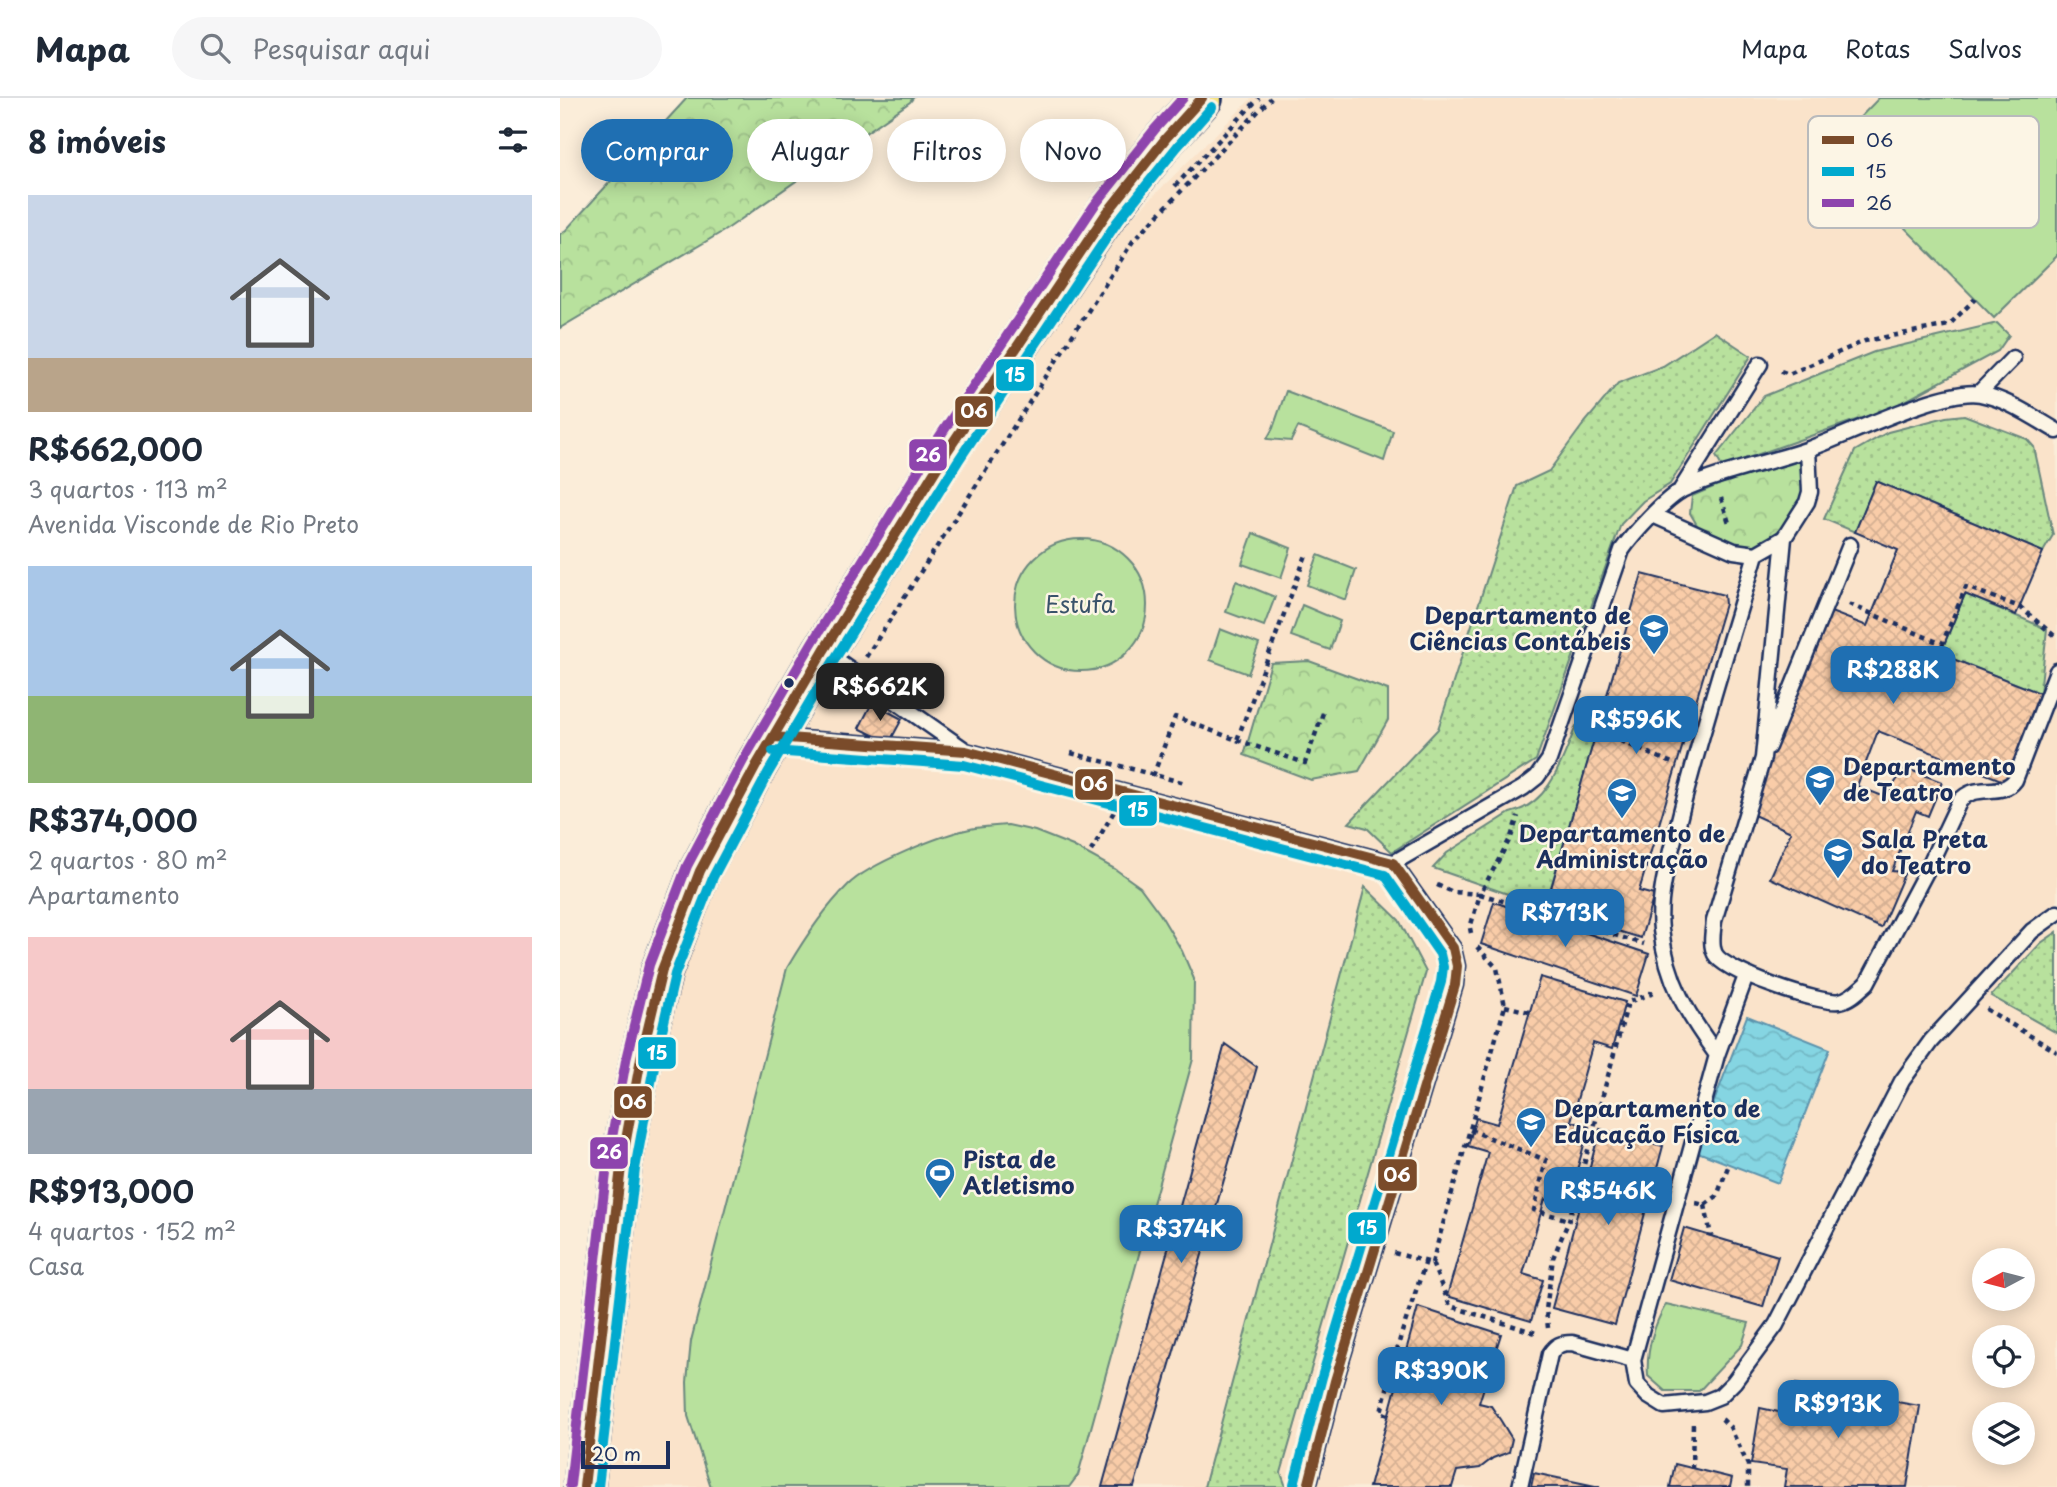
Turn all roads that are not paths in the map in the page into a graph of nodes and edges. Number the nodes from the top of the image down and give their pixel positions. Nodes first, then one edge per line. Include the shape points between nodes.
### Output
1 (1202, 98) edge
2 (2012, 358) dead end
3 (1760, 363) road end
4 (1979, 393) junction
5 (2057, 431) edge
6 (1808, 449) junction
7 (1680, 491) junction
8 (1653, 515) junction
9 (1784, 538) junction
10 (1850, 545) dead end
11 (1756, 554) junction
12 (824, 650) junction
13 (2057, 671) edge
14 (774, 737) junction
15 (966, 751) junction
16 (1763, 758) junction
17 (1399, 860) junction
18 (2057, 913) edge
19 (1746, 975) junction
20 (1717, 1055) junction
21 (1633, 1360) junction
22 (584, 1487) edge
23 (1308, 1487) edge
24 (1520, 1487) edge

1 - 12 highway via 1107,214 946,453
2 - 4 lane
3 - 7 lane
4 - 5 lane
4 - 6 lane via 1922,404
6 - 7 lane
6 - 9 lane via 1810,492
7 - 8 lane
8 - 11 lane via 1734,551
8 - 17 lane via 1622,550 1549,760 1537,777
9 - 11 lane
9 - 16 lane
10 - 16 lane
11 - 20 lane via 1662,887 1661,928 1669,975 1693,1022
12 - 14 highway
12 - 15 lane
13 - 19 lane via 2015,780 2007,788 1964,795 1867,983 1853,996 1826,1002
14 - 15 lane
14 - 22 highway via 700,870 662,970 621,1167
15 - 17 lane
16 - 19 lane via 1712,941 1722,963
17 - 23 lane via 1453,948 1455,985 1335,1381
18 - 21 lane via 2032,931 1931,1041 1902,1081 1776,1325 1734,1382 1720,1396 1705,1402 1664,1406 1637,1384
19 - 20 lane
20 - 21 lane
21 - 24 lane via 1572,1343 1555,1347

